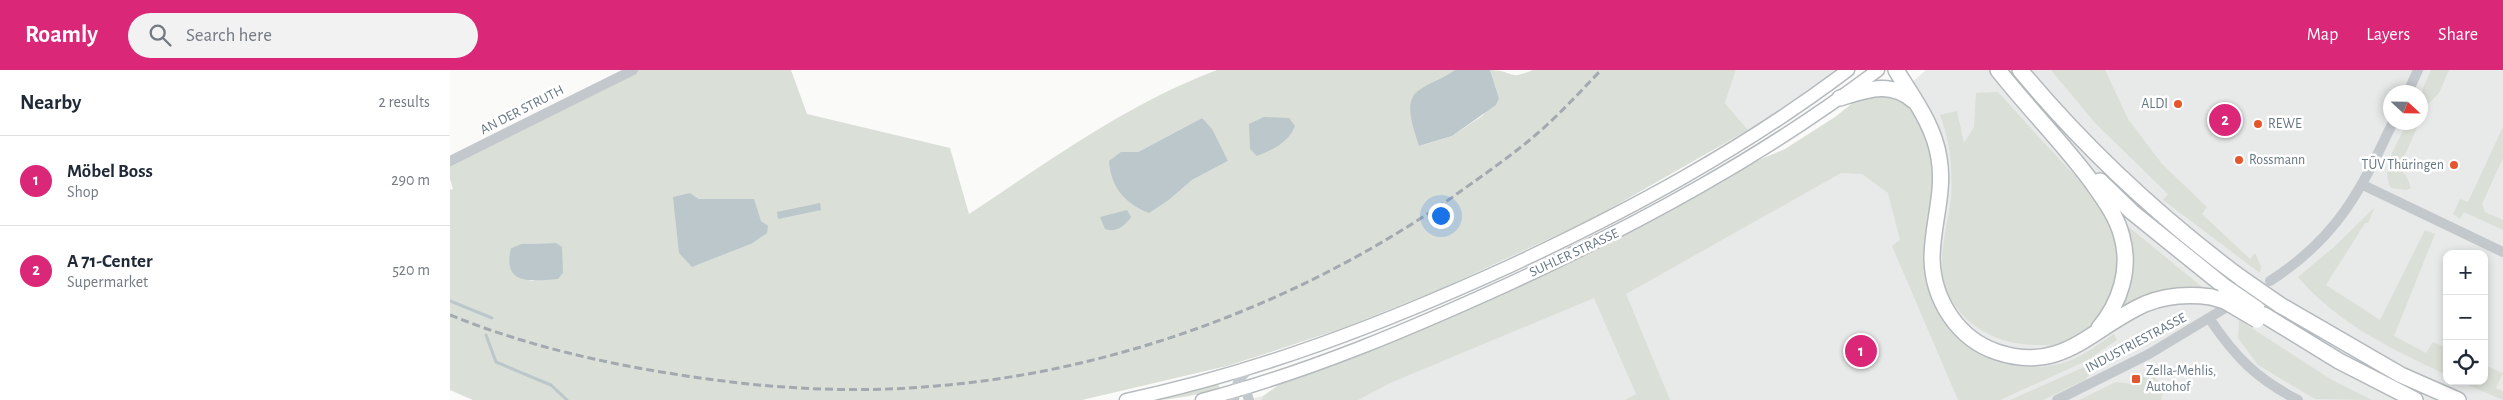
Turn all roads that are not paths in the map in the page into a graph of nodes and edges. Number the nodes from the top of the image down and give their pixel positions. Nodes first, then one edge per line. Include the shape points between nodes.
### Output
1 (633, 70) edge
2 (1848, 70) edge
3 (1878, 70) edge
4 (1896, 70) edge
5 (1998, 70) edge
6 (2020, 70) edge
7 (2418, 70) edge
8 (2411, 85) edge
9 (1840, 98) junction
10 (1918, 106) junction
11 (2389, 130) edge
12 (2068, 151) junction
13 (450, 160) edge
14 (2363, 185) junction
15 (2503, 252) edge
16 (2270, 281) dead end
17 (2227, 307) dead end
18 (2261, 317) junction
19 (2209, 318) junction
20 (2078, 346) junction
21 (1256, 367) junction
22 (1221, 377) junction
23 (1240, 392) edge
24 (1126, 400) edge
25 (1202, 400) edge
26 (2057, 400) edge
27 (2298, 400) edge
28 (2415, 400) edge
29 (2458, 400) edge

1 - 13 street, AN DER STRUTH
2 - 21 main road, SUHLER STRASSE via 1738,147 1596,226 1443,297
3 - 9 main road, SUHLER STRASSE
4 - 10 highway
5 - 12 highway
6 - 29 highway, bridge via 2147,204 2241,278 2280,305 2401,375
7 - 8 street
9 - 10 highway via 1872,89 1890,88 1904,93
9 - 23 main road, SUHLER STRASSE via 1726,172 1606,238 1376,343
10 - 20 highway via 1932,131 1940,159 1940,202 1932,258 1937,288 1951,317 1982,346 2015,357 2046,357
11 - 14 street
12 - 18 highway, bridge via 2132,212
12 - 20 highway via 2105,200 2116,219 2125,248 2125,275 2114,305 2095,332
14 - 15 street
14 - 16 street via 2332,229 2310,251
17 - 19 street, INDUSTRIESTRASSE
18 - 20 highway, bridge via 2211,296 2184,294 2151,302
18 - 28 highway via 2298,345 2339,361
19 - 26 street, INDUSTRIESTRASSE via 2149,354
19 - 27 street via 2239,360 2260,378
21 - 22 main road, SUHLER STRASSE
21 - 23 street via 1247,371
22 - 23 main road
22 - 24 main road, SUHLER STRASSE
23 - 25 main road, SUHLER STRASSE

